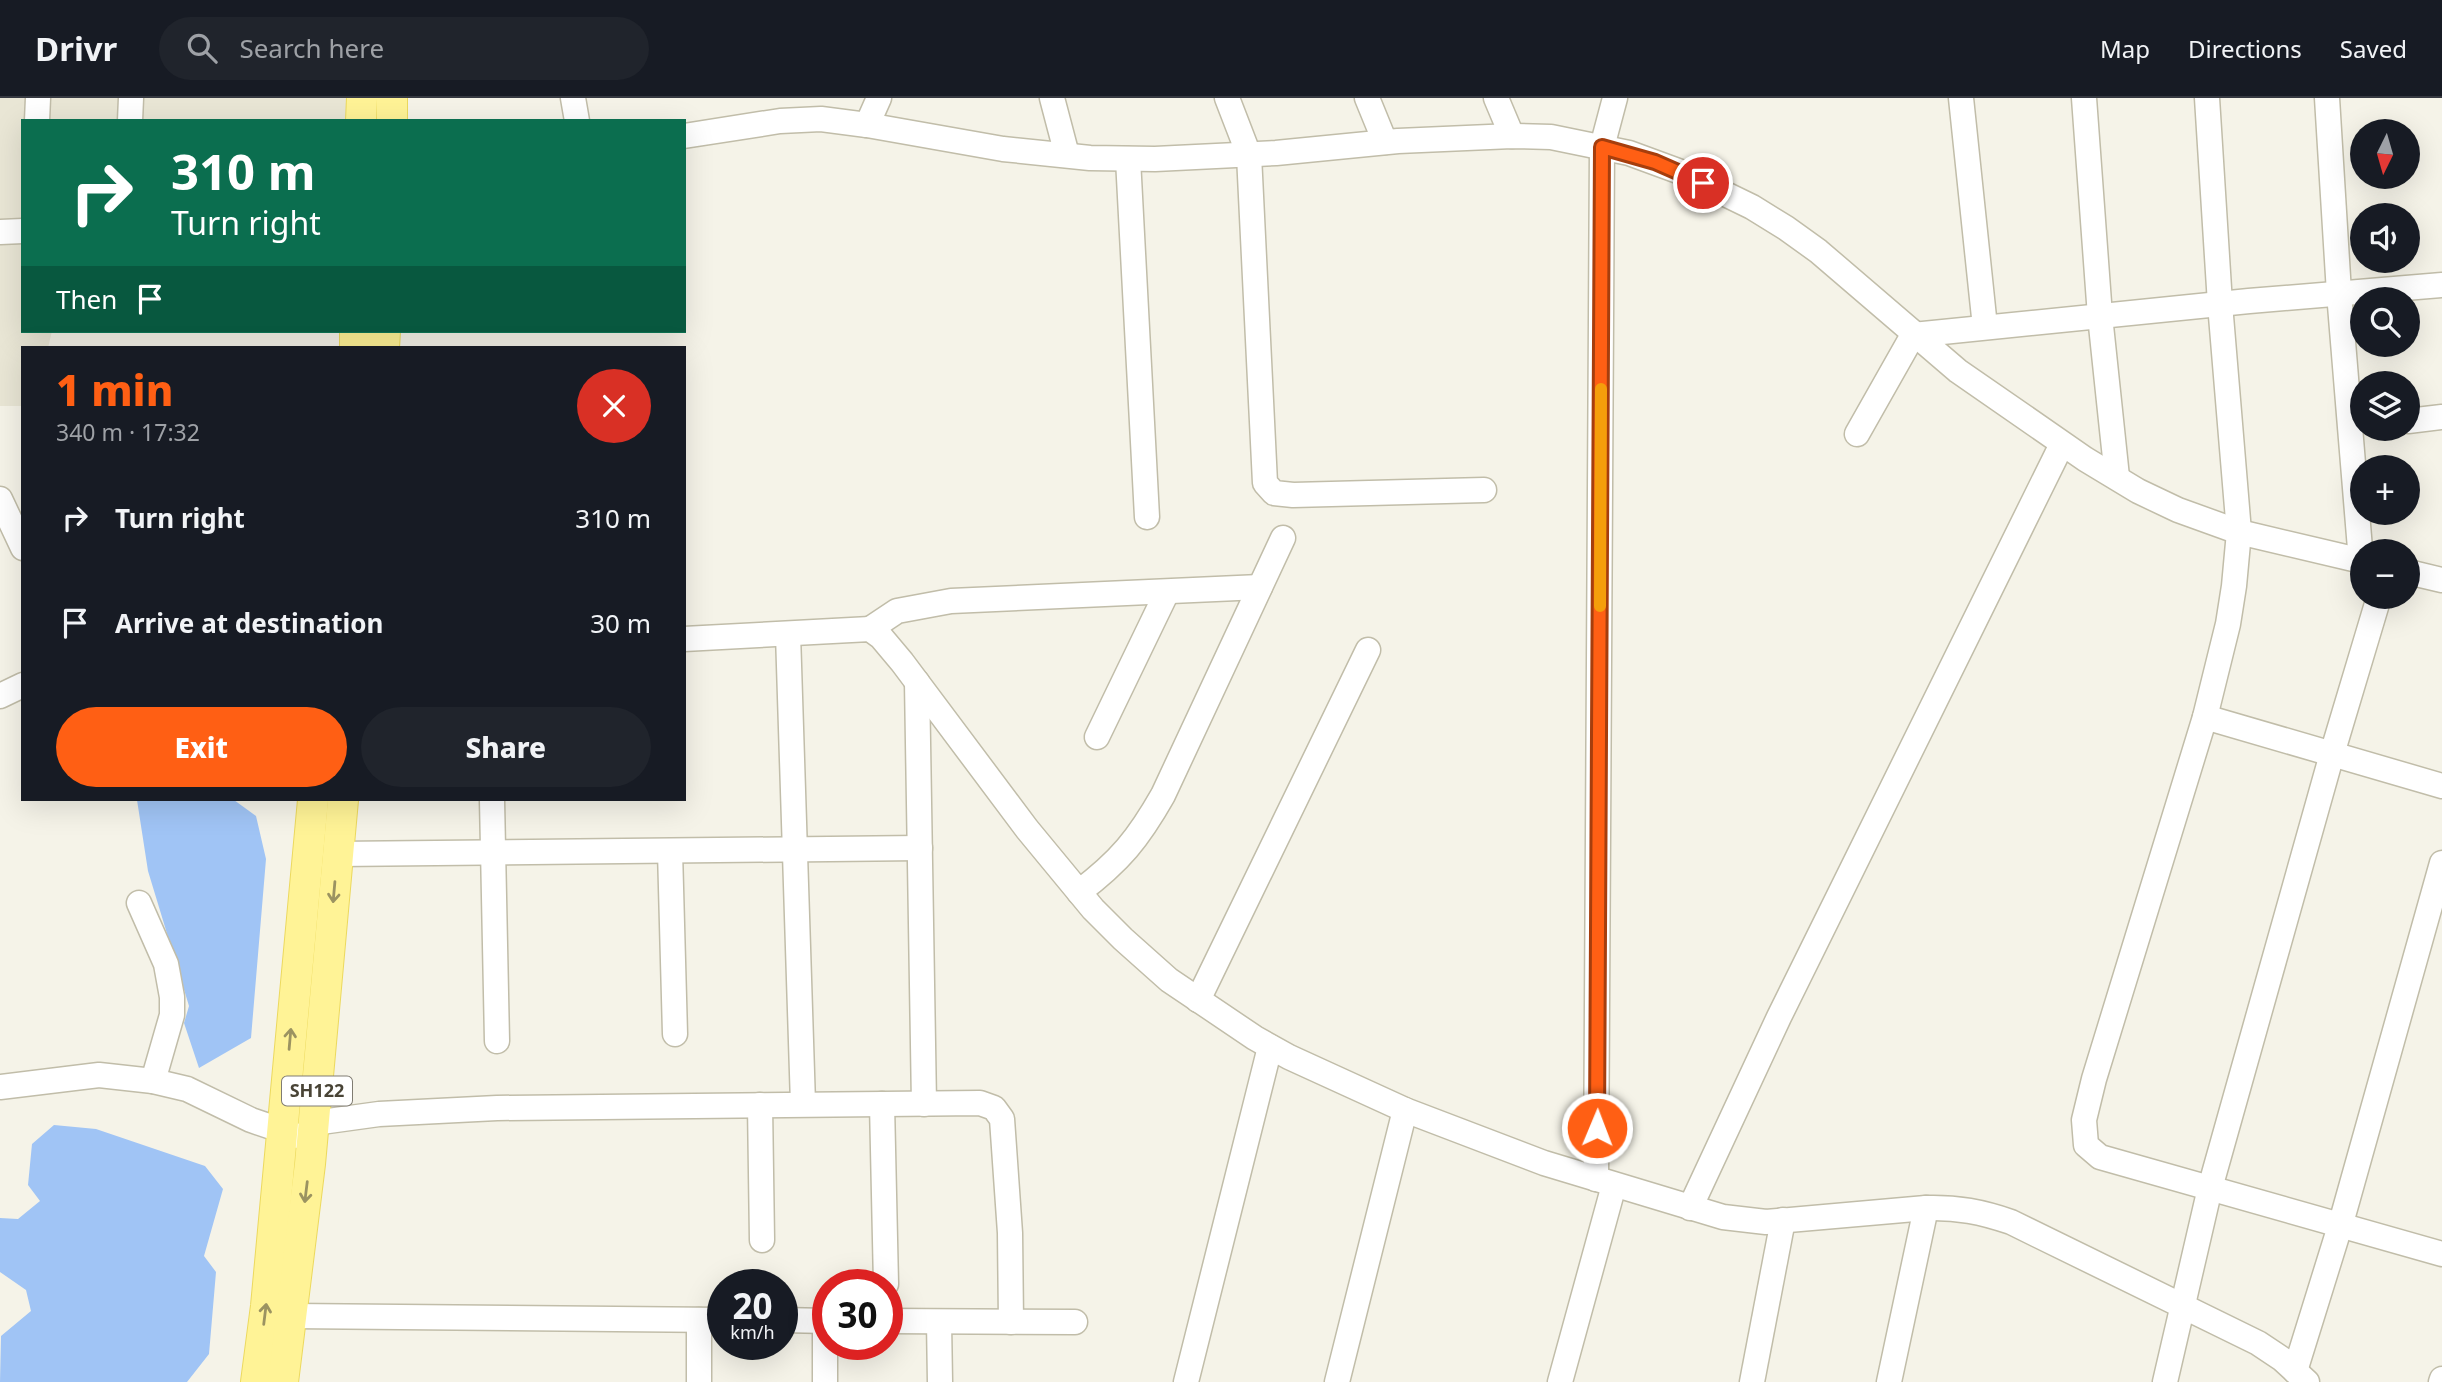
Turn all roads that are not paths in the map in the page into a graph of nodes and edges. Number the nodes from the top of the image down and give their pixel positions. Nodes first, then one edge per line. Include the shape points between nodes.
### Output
1 (38, 98) edge
2 (131, 98) edge
3 (362, 98) edge
4 (392, 98) edge
5 (573, 98) edge
6 (879, 98) edge
7 (1052, 98) edge
8 (1227, 98) edge
9 (1367, 98) edge
10 (1496, 98) edge
11 (1615, 98) edge
12 (1961, 98) edge
13 (2084, 98) edge
14 (2207, 98) edge
15 (2327, 98) edge
16 (37, 119) edge
17 (130, 119) edge
18 (361, 119) edge
19 (392, 119) edge
20 (576, 119) edge
21 (867, 125) junction
22 (686, 136) edge
23 (1512, 136) junction
24 (1385, 142) junction
25 (1602, 147) junction
26 (1067, 155) junction
27 (1249, 155) junction
28 (1128, 159) junction
29 (21, 231) edge
30 (0, 232) edge
31 (2442, 285) edge
32 (2339, 293) junction
33 (2220, 304) junction
34 (2100, 316) junction
35 (1985, 327) junction
36 (1913, 335) junction
37 (2350, 379) edge
38 (2442, 417) edge
39 (2420, 420) edge
40 (1857, 434) dead end
41 (2357, 441) edge
42 (2062, 444) junction
43 (2116, 477) junction
44 (1484, 491) dead end
45 (0, 499) edge
46 (1147, 517) dead end
47 (2238, 532) junction
48 (12, 538) edge
49 (1283, 538) dead end
50 (2361, 539) edge
51 (2350, 558) edge
52 (2420, 575) edge
53 (2442, 580) edge
54 (1260, 587) junction
55 (1167, 592) junction
56 (2375, 609) edge
57 (870, 629) junction
58 (788, 634) junction
59 (686, 639) edge
60 (1368, 650) dead end
61 (917, 682) junction
62 (21, 686) edge
63 (0, 696) edge
64 (2205, 717) junction
65 (1097, 737) dead end
66 (2332, 754) junction
67 (2442, 786) edge
68 (313, 801) edge
69 (343, 801) edge
70 (492, 801) edge
71 (920, 848) junction
72 (796, 850) junction
73 (670, 851) junction
74 (494, 852) junction
75 (337, 854) junction
76 (2442, 863) edge
77 (1079, 892) junction
78 (139, 903) dead end
79 (1198, 1000) junction
80 (675, 1034) dead end
81 (498, 1041) dead end
82 (1270, 1047) junction
83 (153, 1080) junction
84 (0, 1087) edge
85 (803, 1104) junction
86 (882, 1104) junction
87 (924, 1104) junction
88 (760, 1105) junction
89 (1405, 1110) junction
90 (282, 1131) junction
91 (313, 1132) junction
92 (1605, 1182) junction
93 (2210, 1188) junction
94 (1690, 1208) junction
95 (1926, 1208) junction
96 (1783, 1220) junction
97 (2341, 1223) junction
98 (762, 1240) dead end
99 (2442, 1254) edge
100 (886, 1269) edge
101 (2182, 1305) junction
102 (291, 1316) junction
103 (707, 1320) edge
104 (903, 1321) edge
105 (939, 1322) junction
106 (1011, 1322) junction
107 (1074, 1322) dead end
108 (707, 1341) edge
109 (825, 1360) edge
110 (2301, 1376) edge
111 (256, 1382) edge
112 (283, 1382) edge
113 (699, 1382) edge
114 (825, 1382) edge
115 (940, 1382) edge
116 (1186, 1382) edge
117 (1337, 1382) edge
118 (1560, 1382) edge
119 (1752, 1382) edge
120 (1889, 1382) edge
121 (2165, 1382) edge

1 - 16 street
2 - 17 street
3 - 18 main road
4 - 19 main road
5 - 20 street
6 - 21 street
7 - 26 street
8 - 27 street
9 - 24 street
10 - 23 street
11 - 25 street
12 - 35 street
13 - 34 street
14 - 33 street
15 - 32 street
21 - 22 street via 821,119 780,121
21 - 26 street via 1003,149
23 - 24 street
23 - 25 street via 1551,137
24 - 27 street
25 - 36 street via 1678,171 1752,207 1818,251
25 - 92 street
26 - 28 street
27 - 28 street
27 - 44 street via 1265,483 1274,493 1293,495
28 - 46 street
29 - 30 street
31 - 32 street
32 - 33 street
32 - 37 street
33 - 34 street
33 - 47 street
34 - 35 street
34 - 43 street
35 - 36 street
36 - 40 street
36 - 42 street
38 - 39 street
41 - 50 street
42 - 43 street
42 - 94 street via 1779,1017
43 - 47 street via 2178,510
45 - 48 street
47 - 51 street
47 - 64 street via 2228,624
49 - 54 street
52 - 53 street
54 - 55 street
54 - 77 street via 1147,823 1119,859
55 - 57 street via 951,601 898,611
55 - 65 street
56 - 66 street
57 - 58 street
57 - 61 street
58 - 59 street
58 - 72 street
60 - 79 street
61 - 71 street
61 - 77 street
62 - 63 street
64 - 66 street
64 - 93 street via 2084,1120 2086,1145 2100,1157
66 - 67 street
66 - 93 street
90 -> 68 main road, SH122
69 - 75 main road, SH122
70 - 74 street
71 - 72 street
71 - 87 street
72 - 73 street
72 - 85 street
73 - 74 street
73 - 80 street
74 - 75 street
74 - 81 street
75 -> 91 main road, SH122
76 - 97 street
77 - 79 street via 1146,961
78 - 83 street via 166,964 172,997 172,1015
79 - 82 street
82 - 89 street
82 - 116 street
83 - 84 street via 99,1075
83 - 90 street via 187,1089
85 - 86 street
85 - 88 street
86 - 87 street
86 - 100 street
87 - 106 street via 980,1103 994,1108 1002,1119
88 - 91 street via 379,1114
88 - 98 street
89 - 92 street
89 - 117 street
90 - 91 street
111 -> 90 main road, SH122
91 -> 102 main road, SH122
92 - 94 street
92 - 118 street
93 - 97 street
93 - 101 street
94 - 96 street via 1749,1220
95 - 96 street
95 - 101 street via 1953,1207 2011,1222
95 - 120 street
96 - 119 street
97 - 99 street
97 - 110 street
101 - 110 street via 2258,1343
101 - 121 street
102 - 103 street
102 - 112 main road, SH122
104 - 105 street
105 - 106 street
105 - 115 street
106 - 107 street
108 - 113 street
109 - 114 street

